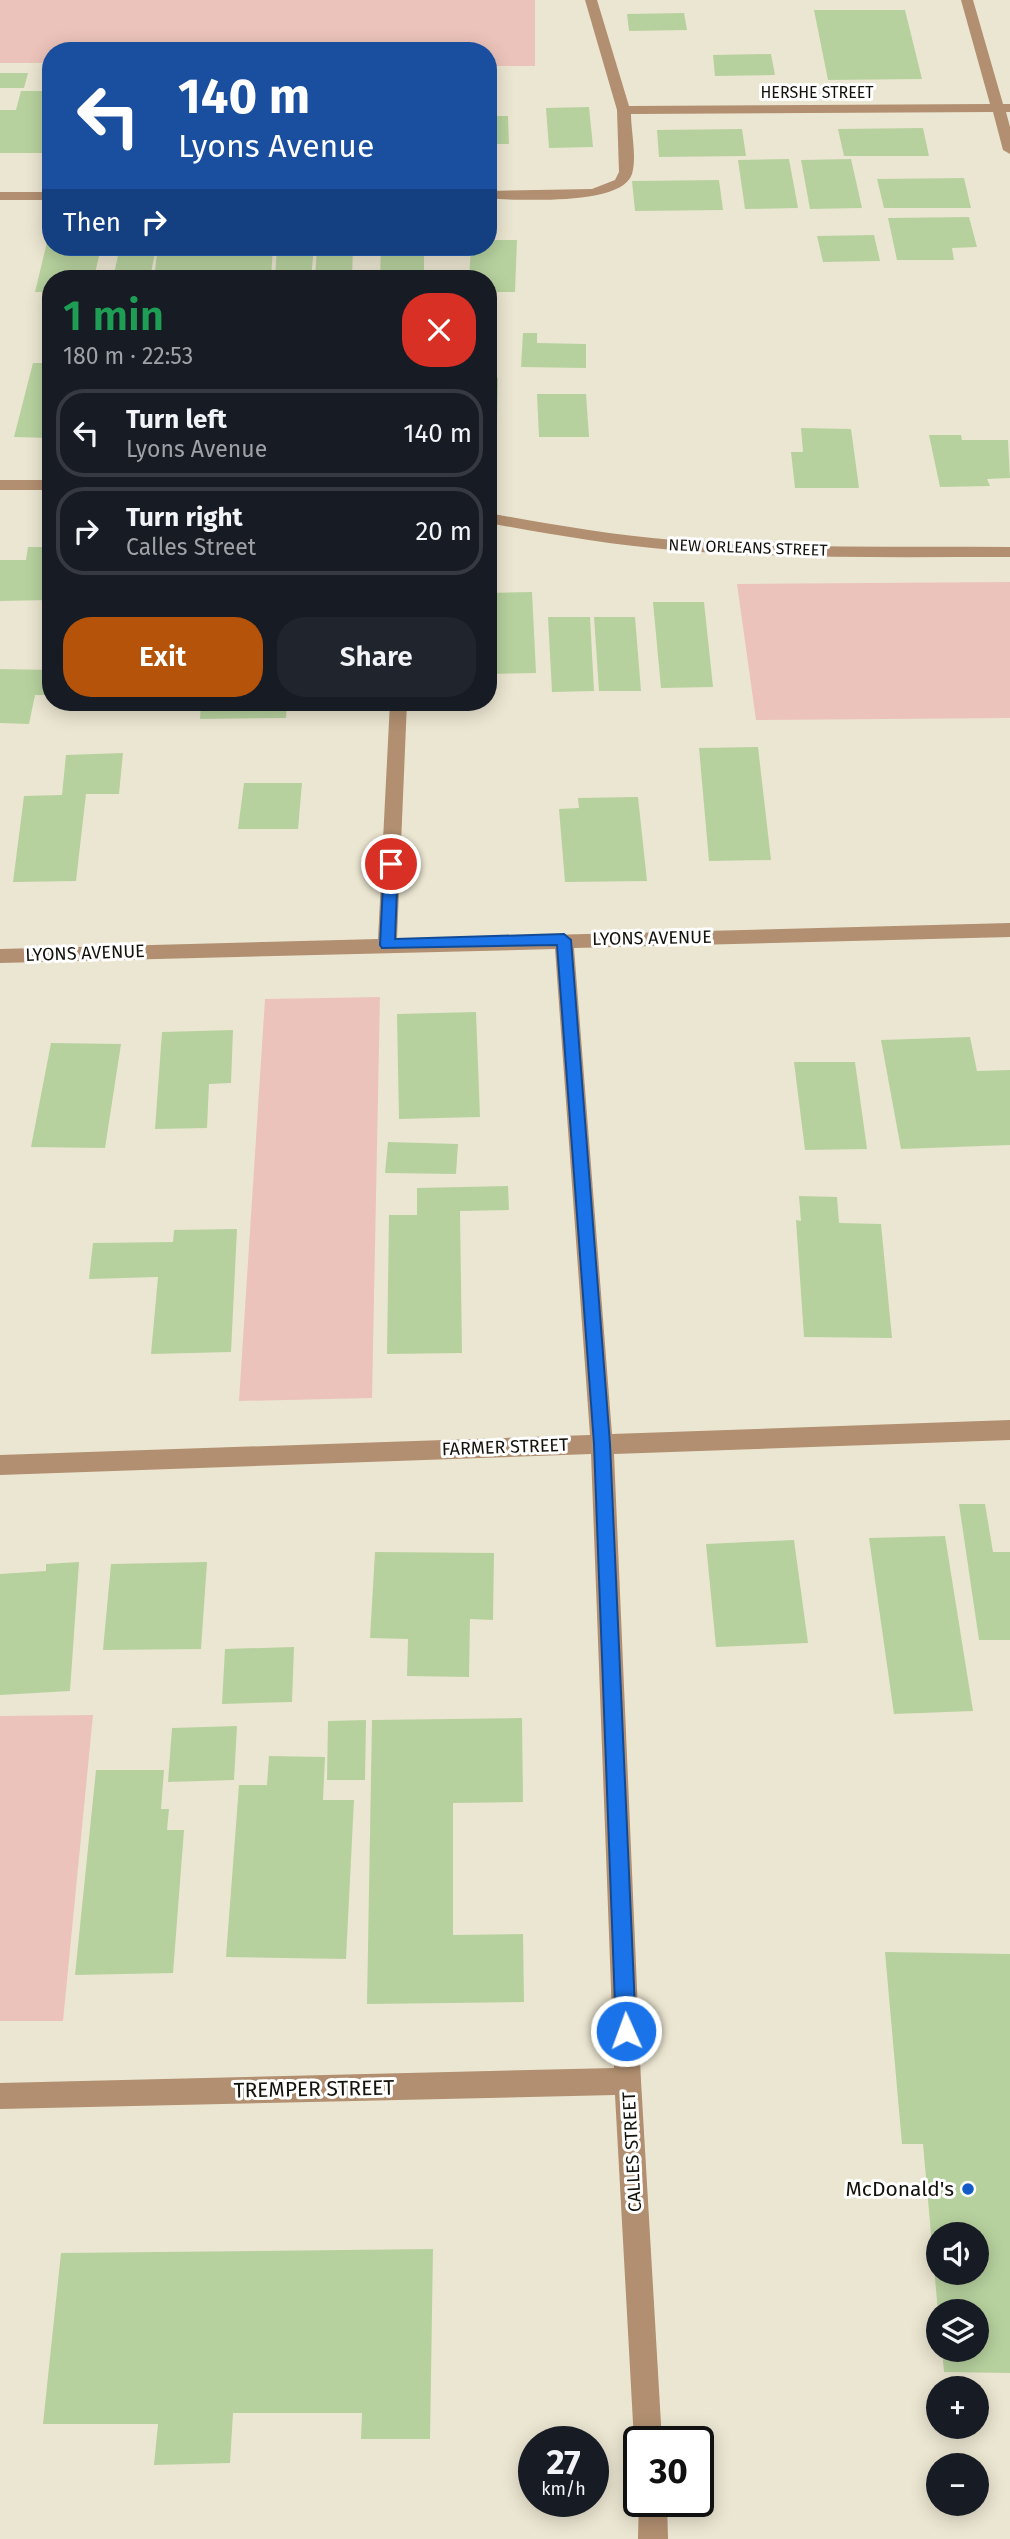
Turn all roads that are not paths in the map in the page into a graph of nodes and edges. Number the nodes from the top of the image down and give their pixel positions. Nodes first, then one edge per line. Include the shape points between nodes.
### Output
1 (591, 0) edge
2 (967, 0) edge
3 (1004, 108) edge
4 (624, 110) junction
5 (1010, 150) edge
6 (497, 195) edge
7 (0, 196) edge
8 (42, 196) edge
9 (0, 485) edge
10 (42, 485) edge
11 (497, 520) edge
12 (1010, 552) edge
13 (398, 711) edge
14 (1010, 930) edge
15 (564, 940) junction
16 (387, 945) junction
17 (0, 956) edge
18 (1010, 1430) edge
19 (602, 1444) junction
20 (0, 1465) edge
21 (628, 2081) junction
22 (0, 2096) edge
23 (647, 2426) edge
24 (652, 2517) edge
25 (653, 2539) edge

1 - 4 street
2 - 3 street
3 - 4 street, HERSHE STREET
3 - 5 street
4 - 6 street via 626,172 621,181 592,193
7 - 8 street
9 - 10 street
11 - 12 street, NEW ORLEANS STREET via 672,545
13 - 16 street
14 - 15 street, LYONS AVENUE
15 - 16 street, LYONS AVENUE
15 - 19 street, CALLES STREET
16 - 17 street, LYONS AVENUE
18 - 19 street, FARMER STREET
19 - 20 street, FARMER STREET
19 - 21 street, CALLES STREET
21 - 22 street, TREMPER STREET
21 - 23 street, CALLES STREET
24 - 25 street

